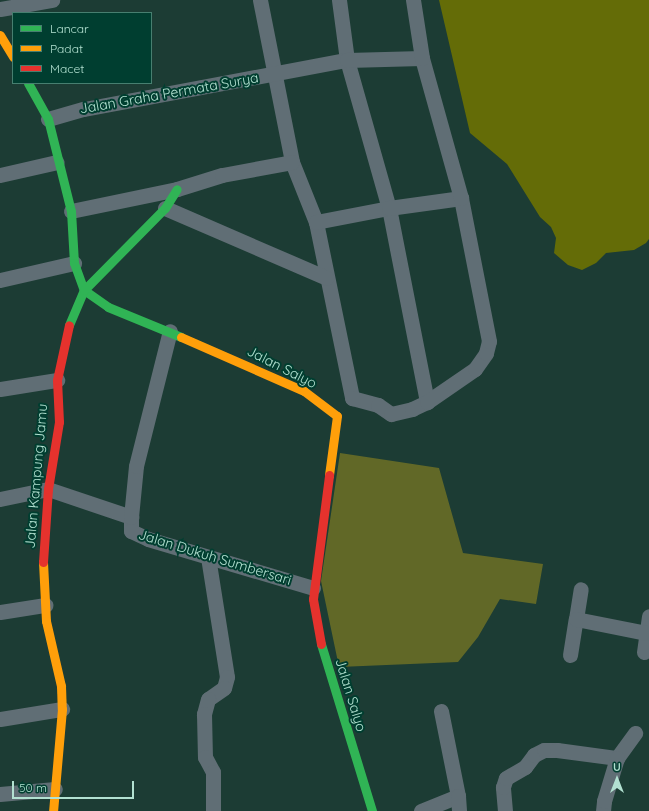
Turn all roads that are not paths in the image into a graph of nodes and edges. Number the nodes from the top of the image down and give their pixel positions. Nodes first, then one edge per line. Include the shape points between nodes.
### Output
1 (52, 0) edge
2 (260, 0) edge
3 (339, 0) edge
4 (414, 0) edge
5 (0, 9) edge
6 (0, 35) edge
7 (8, 58) edge
8 (422, 58) junction
9 (346, 60) junction
10 (274, 74) junction
11 (29, 84) edge
12 (48, 119) junction
13 (57, 162) junction
14 (292, 162) junction
15 (0, 175) edge
16 (177, 189) junction
17 (461, 198) junction
18 (165, 208) junction
19 (389, 208) junction
20 (71, 211) junction
21 (316, 222) junction
22 (74, 263) junction
23 (327, 278) junction
24 (0, 280) edge
25 (84, 290) junction
26 (170, 332) junction
27 (57, 380) junction
28 (0, 389) edge
29 (352, 398) junction
30 (427, 402) junction
31 (337, 416) junction
32 (48, 489) junction
33 (0, 499) edge
34 (131, 517) junction
35 (208, 557) junction
36 (313, 588) junction
37 (581, 589) dead end
38 (44, 605) junction
39 (0, 612) edge
40 (649, 616) edge
41 (576, 619) junction
42 (646, 633) junction
43 (644, 652) dead end
44 (570, 655) dead end
45 (62, 708) junction
46 (441, 711) dead end
47 (0, 719) edge
48 (635, 733) dead end
49 (617, 758) junction
50 (55, 789) junction
51 (0, 794) edge
52 (459, 804) edge
53 (53, 811) edge
54 (213, 811) edge
55 (372, 811) edge
56 (421, 811) edge
57 (505, 811) edge
58 (603, 811) edge

1 - 5 street
2 - 10 street, Jalan Graha Permata Surya
3 - 9 street
4 - 8 street
6 - 7 street
8 - 9 street, Jalan Graha Permata Surya
8 - 17 street
9 - 10 street, Jalan Graha Permata Surya
9 - 19 street
10 - 12 street, Jalan Graha Permata Surya via 65,113
10 - 14 street, Jalan Graha Permata Surya
11 - 12 street
12 - 13 street
13 - 15 street
13 - 20 street
14 - 16 street via 222,175
14 - 21 street, Jalan Graha Permata Surya
16 - 18 street
16 - 20 street
17 - 19 street
17 - 30 street via 489,341 486,353 475,369
18 - 23 street
18 - 25 street
19 - 21 street
19 - 30 street
20 - 22 street
21 - 23 street, Jalan Graha Permata Surya
22 - 24 street
22 - 25 street
23 - 29 street, Jalan Graha Permata Surya
25 - 26 street, Jalan Salyo via 108,307
25 - 27 street, Jalan Kampung Jamu via 65,335
26 - 31 street, Jalan Salyo via 304,391
26 - 34 street, Jalan Dukuh Sumbersari via 136,466
27 - 28 street
27 - 32 street, Jalan Kampung Jamu via 59,422
29 - 30 street via 378,405 391,414
29 - 31 street
31 - 36 street, Jalan Salyo
32 - 33 street
32 - 34 street, Jalan Dukuh Sumbersari
32 - 38 street, Jalan Kampung Jamu via 43,551
34 - 35 street, Jalan Dukuh Sumbersari via 130,531
35 - 36 street, Jalan Dukuh Sumbersari
35 - 54 street via 227,677 224,688 208,698 204,714 205,757 213,772
36 - 55 street, Jalan Salyo via 317,629
37 - 41 street
38 - 39 street
38 - 45 street, Jalan Kampung Jamu via 61,686
40 - 42 street
41 - 42 street
41 - 44 street
42 - 43 street
45 - 47 street
45 - 50 street, Jalan Kampung Jamu
46 - 52 street
48 - 49 street
49 - 57 street via 544,750 534,755 525,767 506,778 503,786
49 - 58 street
50 - 51 street
50 - 53 street, Jalan Kampung Jamu
52 - 56 street

